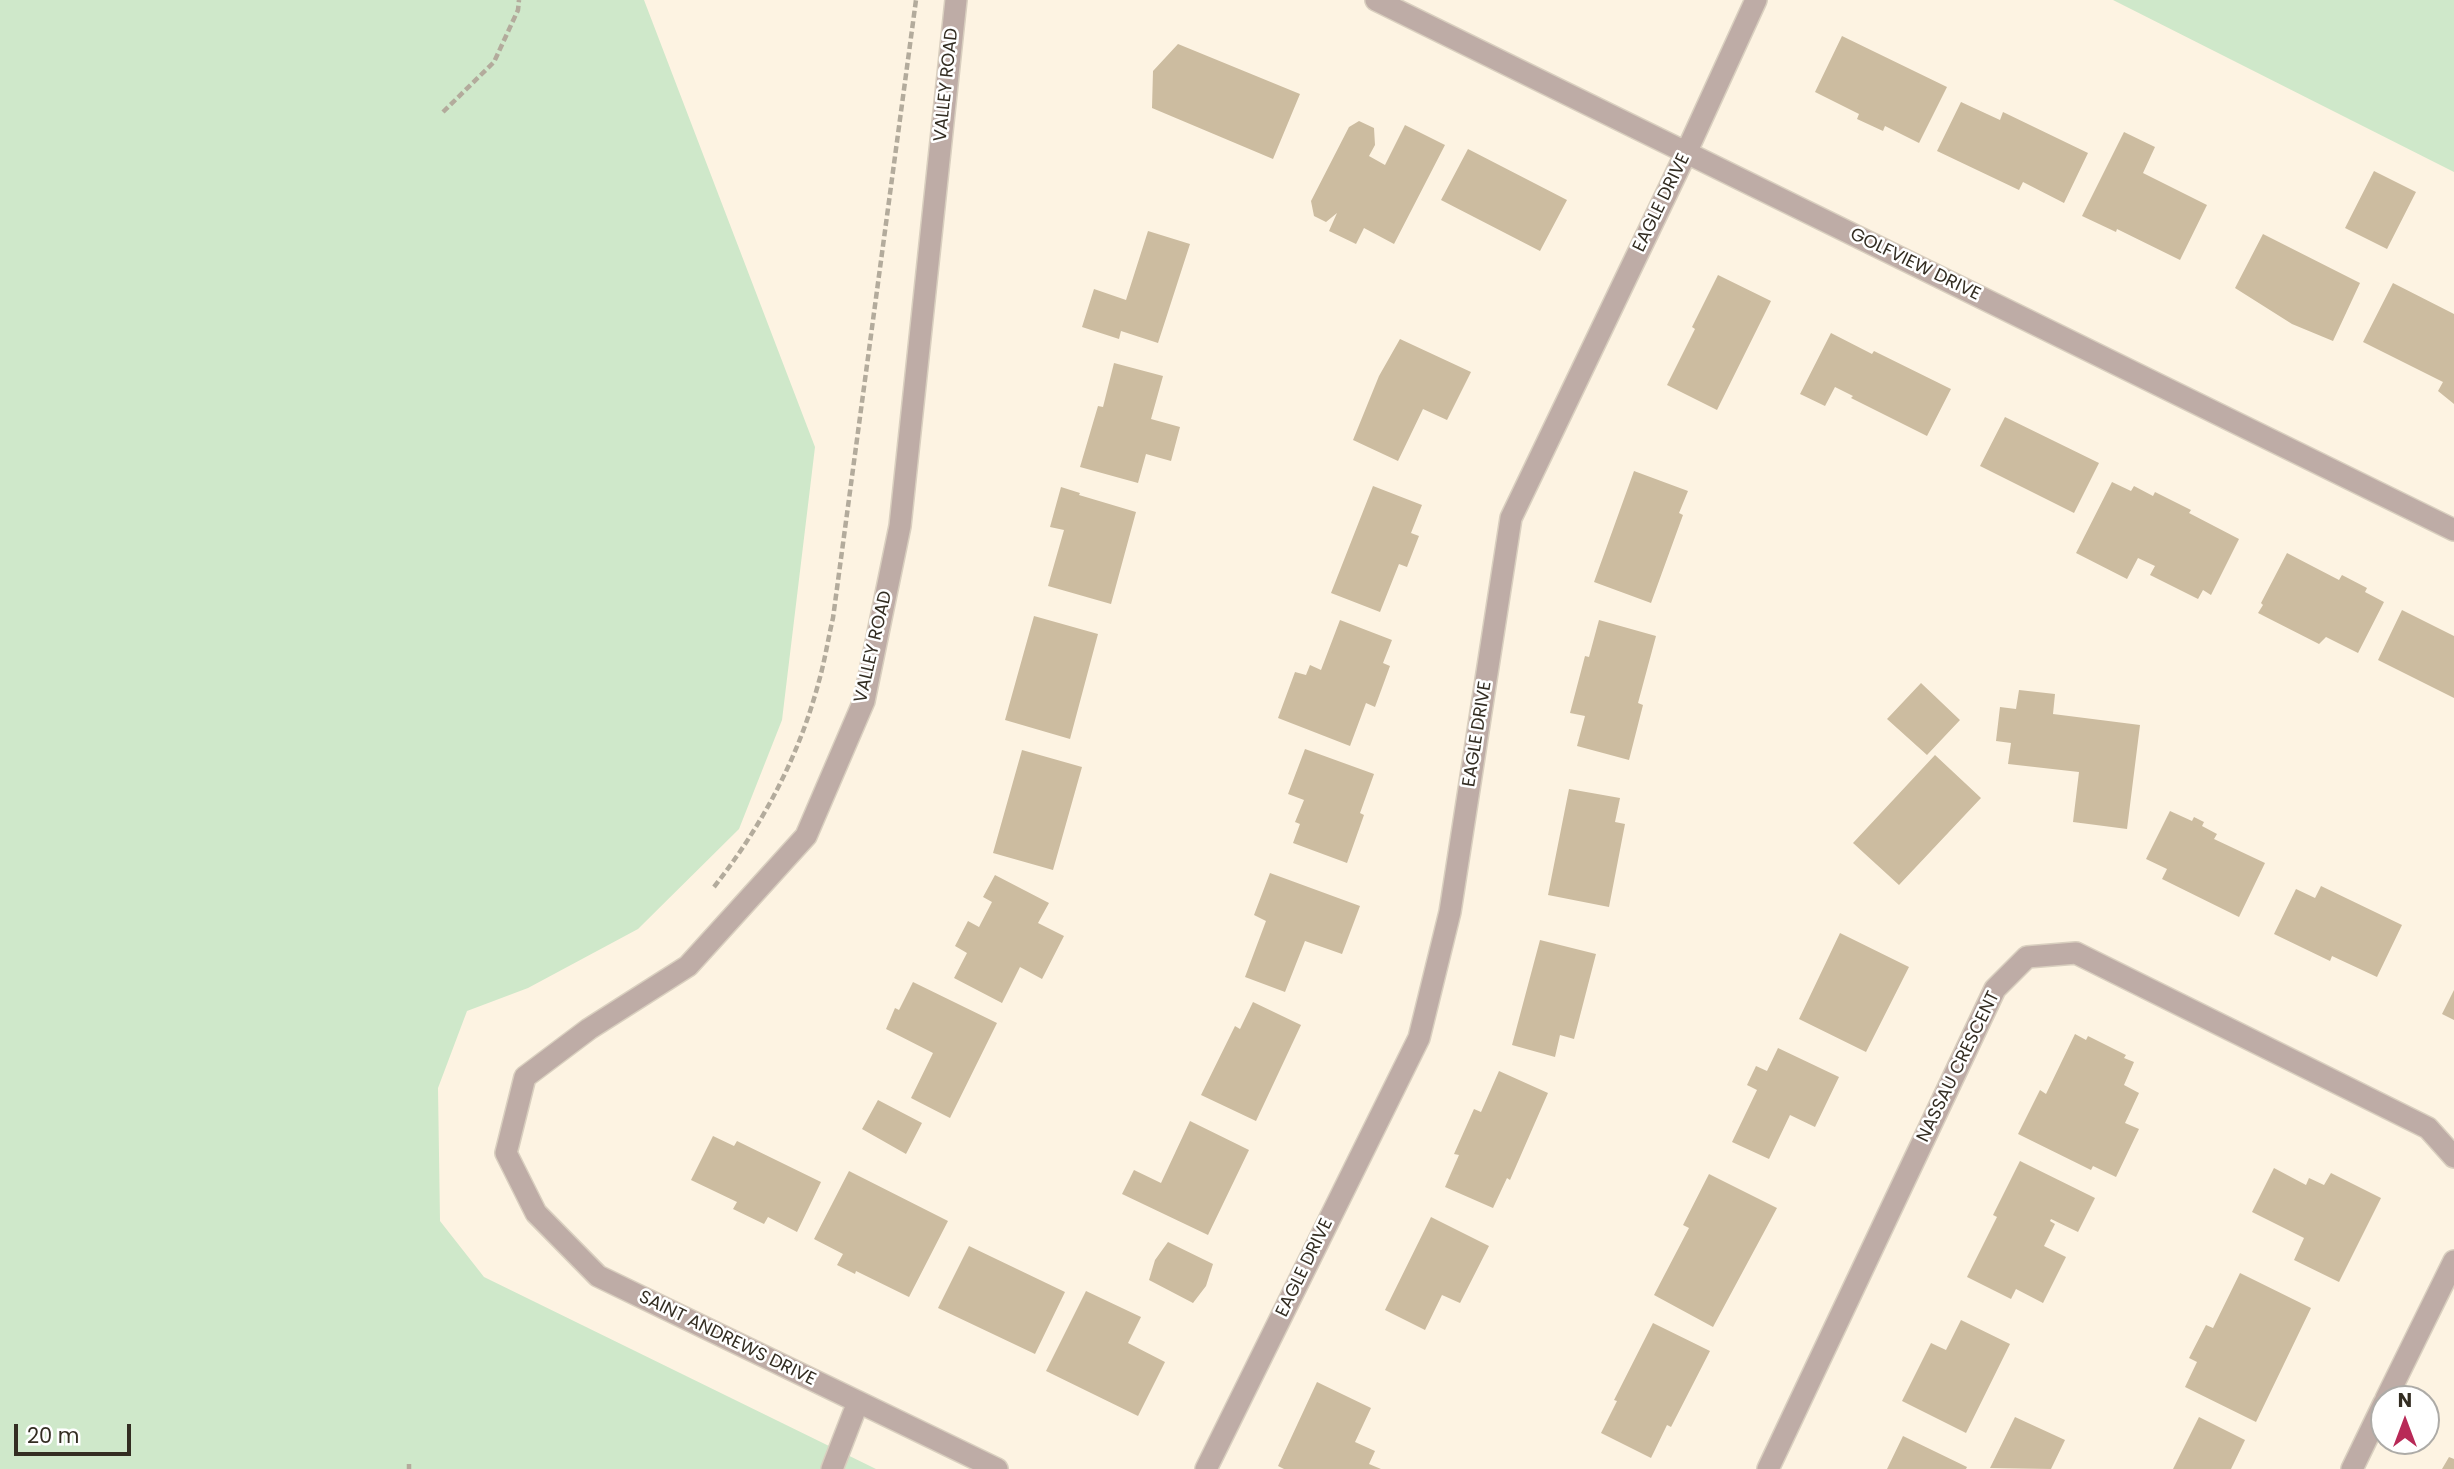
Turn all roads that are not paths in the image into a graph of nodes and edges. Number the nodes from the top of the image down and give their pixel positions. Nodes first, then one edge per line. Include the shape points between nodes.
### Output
1 (956, 0) edge
2 (1376, 0) edge
3 (1756, 0) edge
4 (1686, 152) junction
5 (2454, 530) edge
6 (506, 1153) joint
7 (2454, 1157) edge
8 (2454, 1261) edge
9 (2393, 1385) edge
10 (858, 1402) junction
11 (2370, 1432) edge
12 (832, 1469) edge
13 (997, 1469) edge
14 (1206, 1469) edge
15 (1768, 1469) edge
16 (2352, 1469) edge

1 - 6 street, VALLEY ROAD via 900,526 864,701 806,836 688,966 589,1029 525,1077
2 - 4 street, GOLFVIEW DRIVE
3 - 4 street, EAGLE DRIVE
4 - 5 street, GOLFVIEW DRIVE
4 - 14 street, EAGLE DRIVE via 1511,518 1450,912 1419,1038
6 - 10 street, SAINT ANDREWS DRIVE via 536,1213 598,1276
7 - 15 street, NASSAU CRESCENT via 2428,1128 2077,953 2027,957 1995,989
8 - 9 street
10 - 12 street
10 - 13 street, SAINT ANDREWS DRIVE
11 - 16 street

